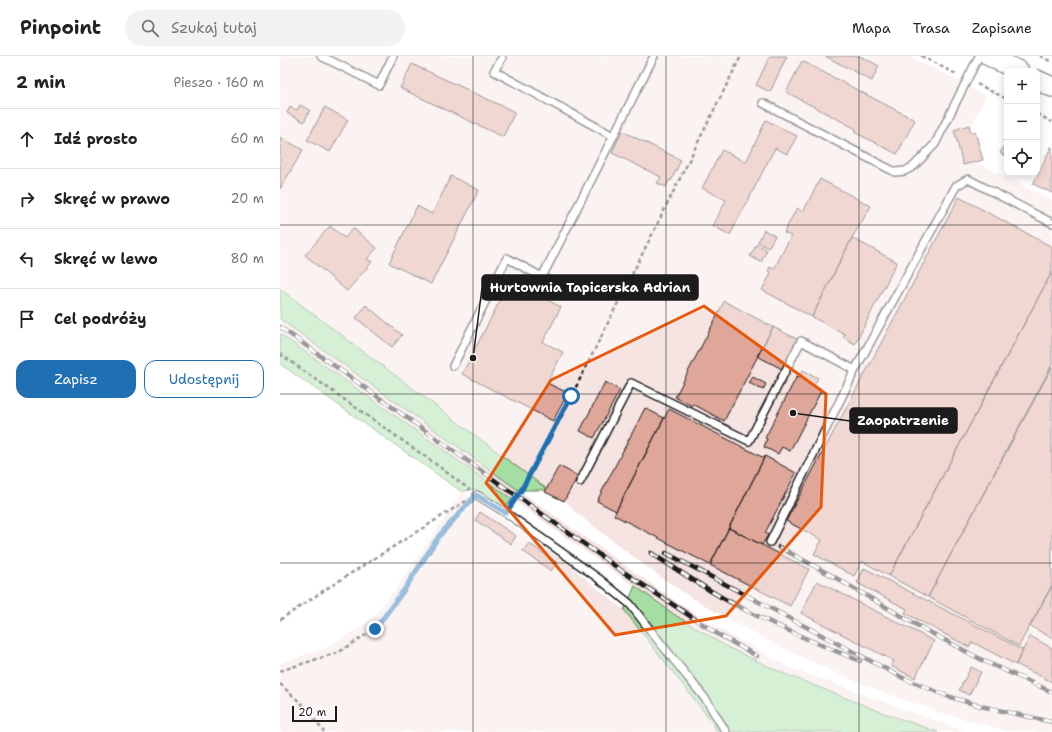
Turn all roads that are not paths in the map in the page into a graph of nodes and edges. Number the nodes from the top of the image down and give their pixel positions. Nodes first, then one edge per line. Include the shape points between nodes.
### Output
1 (321, 56) edge
2 (393, 56) edge
3 (654, 56) edge
4 (979, 56) edge
5 (989, 56) edge
6 (502, 58) dead end
7 (1013, 68) edge
8 (1040, 81) edge
9 (1052, 87) edge
10 (763, 103) dead end
11 (613, 136) junction
12 (1052, 223) edge
13 (453, 366) dead end
14 (856, 370) junction
15 (580, 482) dead end
16 (476, 495) road end
17 (770, 542) dead end
18 (726, 732) edge

1 - 2 lane via 379,85
3 - 11 lane
4 - 10 lane via 935,144 914,166 905,171 895,172
5 - 7 main road
6 - 11 lane via 494,70
8 - 9 main road
11 - 13 lane via 542,277 507,258
12 - 14 lane via 968,179 956,186
14 - 15 lane via 801,341 749,441 631,383
14 - 17 lane
16 - 18 lane via 598,578 630,604 707,702

